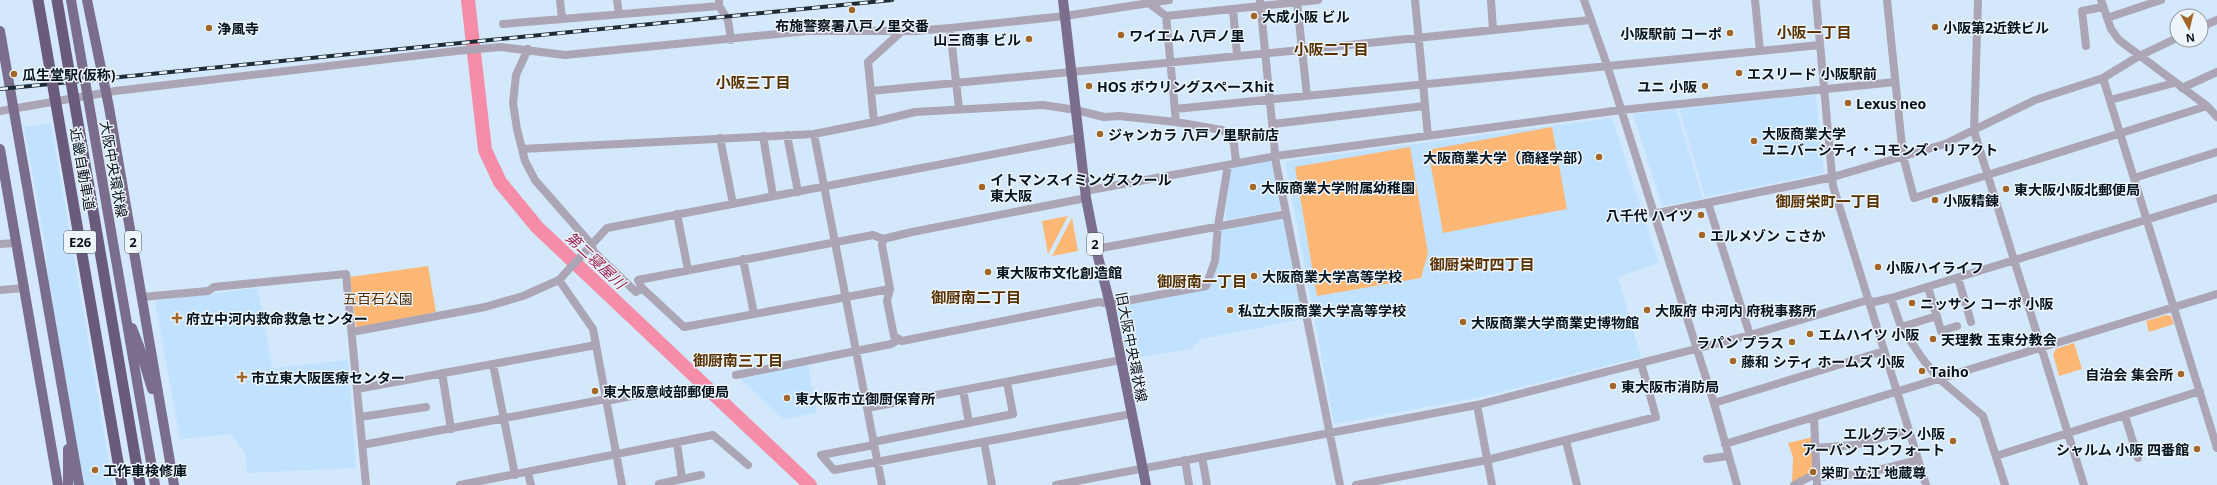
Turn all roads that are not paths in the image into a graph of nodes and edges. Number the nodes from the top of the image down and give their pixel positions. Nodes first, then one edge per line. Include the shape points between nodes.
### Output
1 (38, 0) edge
2 (57, 0) edge
3 (71, 0) edge
4 (87, 0) edge
5 (560, 0) edge
6 (617, 0) edge
7 (1063, 0) edge
8 (1170, 0) edge
9 (1318, 0) edge
10 (1415, 0) edge
11 (1491, 0) edge
12 (1584, 0) edge
13 (1755, 0) edge
14 (1816, 0) edge
15 (1887, 0) edge
16 (1978, 0) edge
17 (2161, 0) edge
18 (1160, 1) edge
19 (1297, 2) junction
20 (719, 3) edge
21 (1260, 3) edge
22 (1150, 4) junction
23 (2102, 4) edge
24 (1234, 9) junction
25 (619, 14) junction
26 (1065, 16) junction
27 (1166, 16) junction
28 (2107, 18) junction
29 (562, 19) junction
30 (1590, 20) junction
31 (503, 24) dead end
32 (950, 28) junction
33 (1493, 30) junction
34 (0, 31) edge
35 (902, 31) junction
36 (1418, 38) junction
37 (731, 40) junction
38 (2169, 42) edge
39 (1820, 45) junction
40 (2086, 46) dead end
41 (528, 49) junction
42 (1301, 50) junction
43 (1760, 51) junction
44 (1266, 52) junction
45 (1237, 55) junction
46 (2139, 56) junction
47 (1170, 62) junction
48 (1607, 65) junction
49 (2217, 72) edge
50 (1070, 73) junction
51 (2103, 78) junction
52 (956, 82) junction
53 (1895, 82) junction
54 (2174, 83) junction
55 (1423, 84) junction
56 (2182, 88) junction
57 (1824, 89) junction
58 (871, 91) junction
59 (106, 93) junction
60 (87, 96) junction
61 (1307, 96) junction
62 (1270, 100) junction
63 (2110, 100) junction
64 (1424, 106) junction
65 (2207, 106) junction
66 (13, 108) junction
67 (959, 108) junction
68 (1175, 109) junction
69 (1076, 110) junction
70 (1621, 110) junction
71 (0, 111) edge
72 (2217, 116) edge
73 (874, 122) junction
74 (1176, 122) junction
75 (1273, 124) junction
76 (1974, 131) junction
77 (814, 134) junction
78 (2120, 134) junction
79 (787, 135) junction
80 (764, 136) junction
81 (1428, 136) junction
82 (720, 138) junction
83 (1078, 138) junction
84 (522, 149) junction
85 (0, 150) edge
86 (2217, 152) edge
87 (1276, 156) junction
88 (1903, 156) junction
89 (1232, 164) junction
90 (1987, 175) junction
91 (1833, 177) junction
92 (2134, 178) junction
93 (825, 187) junction
94 (798, 192) junction
95 (1086, 195) junction
96 (773, 196) junction
97 (2217, 198) edge
98 (1708, 202) junction
99 (733, 204) junction
100 (677, 214) junction
101 (1286, 214) junction
102 (1653, 214) junction
103 (2147, 220) junction
104 (1218, 226) junction
105 (883, 239) junction
106 (835, 242) junction
107 (16, 243) junction
108 (0, 244) edge
109 (589, 247) junction
110 (1096, 249) junction
111 (743, 259) junction
112 (2014, 260) junction
113 (688, 270) junction
114 (1958, 278) junction
115 (560, 280) junction
116 (24, 288) junction
117 (642, 288) junction
118 (1928, 288) junction
119 (890, 289) junction
120 (0, 290) edge
121 (2217, 294) edge
122 (142, 297) junction
123 (845, 297) junction
124 (1891, 298) junction
125 (1868, 300) junction
126 (1110, 304) junction
127 (2174, 308) junction
128 (124, 312) junction
129 (754, 314) junction
130 (1937, 316) junction
131 (1971, 322) dead end
132 (1957, 326) dead end
133 (1901, 327) junction
134 (352, 332) junction
135 (1750, 335) junction
136 (898, 340) junction
137 (596, 345) junction
138 (2040, 347) junction
139 (1696, 349) junction
140 (856, 351) junction
141 (1884, 351) junction
142 (1121, 360) junction
143 (1641, 363) junction
144 (493, 364) junction
145 (442, 373) junction
146 (736, 375) dead end
147 (1941, 379) junction
148 (1007, 382) junction
149 (357, 389) junction
150 (663, 390) dead end
151 (963, 390) junction
152 (2200, 391) junction
153 (1897, 392) junction
154 (606, 400) junction
155 (1714, 403) junction
156 (1477, 405) junction
157 (426, 407) dead end
158 (867, 408) junction
159 (1131, 414) junction
160 (68, 416) junction
161 (2126, 416) junction
162 (360, 417) junction
163 (1814, 418) junction
164 (504, 419) junction
165 (969, 423) junction
166 (451, 429) junction
167 (1909, 430) junction
168 (164, 431) junction
169 (1330, 432) junction
170 (2069, 434) junction
171 (1566, 441) junction
172 (984, 442) junction
173 (677, 443) junction
174 (874, 444) junction
175 (1725, 444) junction
176 (362, 445) junction
177 (1815, 448) junction
178 (2217, 448) edge
179 (616, 455) junction
180 (1728, 456) junction
181 (1996, 456) junction
182 (1202, 457) junction
183 (2138, 458) dead end
184 (1707, 459) dead end
185 (1184, 460) junction
186 (1488, 460) junction
187 (1918, 460) junction
188 (877, 462) junction
189 (748, 465) dead end
190 (1143, 469) junction
191 (528, 473) junction
192 (515, 475) junction
193 (700, 475) dead end
194 (682, 479) junction
195 (1817, 479) edge
196 (659, 484) dead end
197 (58, 485) edge
198 (68, 485) edge
199 (79, 485) edge
200 (122, 485) edge
201 (140, 485) edge
202 (155, 485) edge
203 (174, 485) edge
204 (366, 485) edge
205 (460, 485) edge
206 (531, 485) edge
207 (622, 485) edge
208 (882, 485) edge
209 (992, 485) edge
210 (1056, 485) edge
211 (1146, 485) edge
212 (1189, 485) edge
213 (1208, 485) edge
214 (1340, 485) edge
215 (1356, 485) edge
216 (1492, 485) edge
217 (1577, 485) edge
218 (1737, 485) edge
219 (1794, 485) edge
220 (1926, 485) edge
221 (2005, 485) edge
222 (2084, 485) edge

1 - 200 highway, 近畿自動車道 / E26, bridge
2 - 201 highway, 近畿自動車道 / E26, bridge
3 - 60 main road, 大阪中央環状線 / 2
4 - 59 main road, 2
5 - 29 street
6 - 25 street
7 - 26 main road, 旧大阪中央環状線 / 2
8 - 18 street
9 - 19 street
10 - 36 street
11 - 33 street
12 - 30 street
13 - 43 street
14 - 39 street
15 - 53 street
16 - 76 street
17 - 28 street
18 - 22 street
19 - 21 street
19 - 42 street
20 - 25 street
20 - 37 street via 728,20
21 - 24 street
21 - 44 street
22 - 26 street
22 - 27 street
23 - 28 street
23 - 40 street via 2082,11
24 - 27 street
24 - 45 street
25 - 29 street
26 - 32 street
26 - 50 main road, 旧大阪中央環状線 / 2
27 - 47 street
28 - 46 street via 2119,40
29 - 31 street
30 - 33 street
30 - 48 street
32 - 35 street
32 - 52 street
33 - 36 street
34 - 66 main road
35 - 37 street via 808,31
35 - 58 street via 868,62
36 - 42 street
36 - 55 street
37 - 41 street via 565,55
38 - 46 street
39 - 43 street
39 - 57 street
41 - 59 street via 501,47 456,51
41 - 84 street via 516,75 513,103
42 - 44 street
42 - 61 street
43 - 48 street
44 - 45 street
44 - 62 street
45 - 47 street
46 - 51 street
46 - 54 street
47 - 50 street
47 - 68 street
48 - 55 street
48 - 70 street
49 - 56 street
50 - 52 street
50 - 69 main road, 旧大阪中央環状線 / 2
51 - 63 street
51 - 76 street via 2035,100
52 - 58 street
52 - 67 street
53 - 57 street
53 - 88 street
54 - 56 street
54 - 63 street
55 - 61 street
55 - 64 street
56 - 65 street
57 - 70 street
57 - 91 street
58 - 73 street
59 - 60 street
59 - 122 main road, 2
60 - 66 street
60 - 128 main road, 大阪中央環状線 / 2
61 - 62 street
62 - 68 street
62 - 75 street
63 - 78 street
64 - 75 street
64 - 81 street
65 - 72 street
65 - 78 street
66 - 71 street
66 - 160 main road
67 - 69 street via 1043,105
67 - 73 street via 915,112
68 - 74 street
69 - 74 street via 1104,117 1119,116
69 - 83 main road, 旧大阪中央環状線 / 2
70 - 81 street
70 - 102 street
73 - 77 street
74 - 89 street via 1222,130 1229,134 1234,144
75 - 87 street
76 - 88 street via 1945,144
76 - 90 street
77 - 79 street
77 - 93 street
78 - 90 street
78 - 92 street
79 - 80 street
79 - 94 street
80 - 82 street
80 - 96 street
81 - 87 street
82 - 84 street
82 - 99 street
83 - 93 street
83 - 95 main road, 旧大阪中央環状線 / 2
84 - 109 street via 535,180
85 - 107 main road
86 - 92 street
87 - 89 street
87 - 101 street
88 - 90 street via 1914,198
88 - 91 street
89 - 95 street
89 - 104 street
90 - 112 street
91 - 98 street
91 - 125 street via 1833,186
92 - 103 street
93 - 94 street
93 - 106 street
94 - 96 street
95 - 105 street
95 - 110 main road, 旧大阪中央環状線 / 2
96 - 99 street
97 - 103 street
98 - 102 street
98 - 135 street
99 - 100 street
100 - 109 street via 607,228
100 - 113 street
101 - 104 street
101 - 169 street
102 - 139 street
103 - 112 street
103 - 127 street
104 - 110 street
104 - 126 street via 1215,261 1206,286
105 - 106 street via 873,235
105 - 119 street
106 - 111 street
106 - 123 street
107 - 108 street
107 - 116 main road
109 - 115 street
109 - 117 street via 636,292
110 - 126 main road, 旧大阪中央環状線 / 2
111 - 113 street
111 - 129 street
112 - 114 street
112 - 138 street
113 - 117 street via 638,280
114 - 118 street
114 - 131 street
115 - 134 street via 523,296 485,307
115 - 137 street via 593,329
116 - 120 street
116 - 197 main road
117 - 129 street via 684,327
118 - 124 street
118 - 130 street
119 - 123 street
119 - 136 street via 887,301 894,336
121 - 127 street
122 - 134 street via 346,274
122 - 168 main road, 2
123 - 129 street
123 - 140 street
124 - 125 street via 1874,302
124 - 133 street
125 - 135 street
125 - 141 street
126 - 136 street via 1099,302
126 - 142 main road, 旧大阪中央環状線 / 2
127 - 138 street
127 - 152 street
128 - 168 main road via 139,346
128 - 202 main road, 大阪中央環状線 / 2
130 - 132 street via 1941,331
130 - 133 street
133 - 147 street via 1922,358
134 - 149 street
135 - 139 street
136 - 140 street via 891,344
137 - 144 street
137 - 154 street
138 - 147 street
138 - 170 street
139 - 143 street
139 - 155 street
140 - 146 street
140 - 158 street
141 - 153 street
141 - 155 street
142 - 148 street
142 - 159 main road, 旧大阪中央環状線 / 2
143 - 156 street
143 - 171 street via 1656,417
144 - 145 street
144 - 164 street
145 - 149 street
145 - 166 street
147 - 153 street
147 - 181 street via 1983,416
148 - 151 street
148 - 165 street via 1013,414
149 - 162 street
150 - 154 street
151 - 158 street
151 - 165 street
152 - 161 street
152 - 178 street
153 - 163 street
153 - 167 street
154 - 164 street
154 - 179 street
155 - 175 street
156 - 169 street
156 - 186 street
157 - 162 street
158 - 174 street
159 - 172 street
159 - 190 main road, 旧大阪中央環状線 / 2
160 - 198 main road
160 - 199 main road
161 - 170 street
161 - 183 street
162 - 176 street
163 - 175 street
163 - 177 street
164 - 166 street
164 - 192 street
165 - 174 street
166 - 176 street
167 - 177 street via 1855,445
167 - 187 street
168 - 203 main road, 2
169 - 182 street
169 - 214 street
170 - 181 street
170 - 222 street
171 - 186 street
171 - 217 street
172 - 188 street
172 - 209 street
173 - 179 street
173 - 189 street via 713,436
173 - 194 street
174 - 188 street
174 - 188 street via 821,455 834,470
175 - 180 street
176 - 204 street
177 - 195 street
179 - 191 street
179 - 207 street
180 - 184 street
180 - 218 street
181 - 221 street
182 - 185 street
182 - 213 street
185 - 190 street
185 - 212 street
186 - 215 street
186 - 216 street
187 - 195 street via 1863,474
187 - 220 street
188 - 208 street
190 - 210 street
190 - 211 main road, 旧大阪中央環状線 / 2
191 - 192 street
191 - 206 street
192 - 205 street
193 - 194 street
194 - 196 street
195 - 219 street

